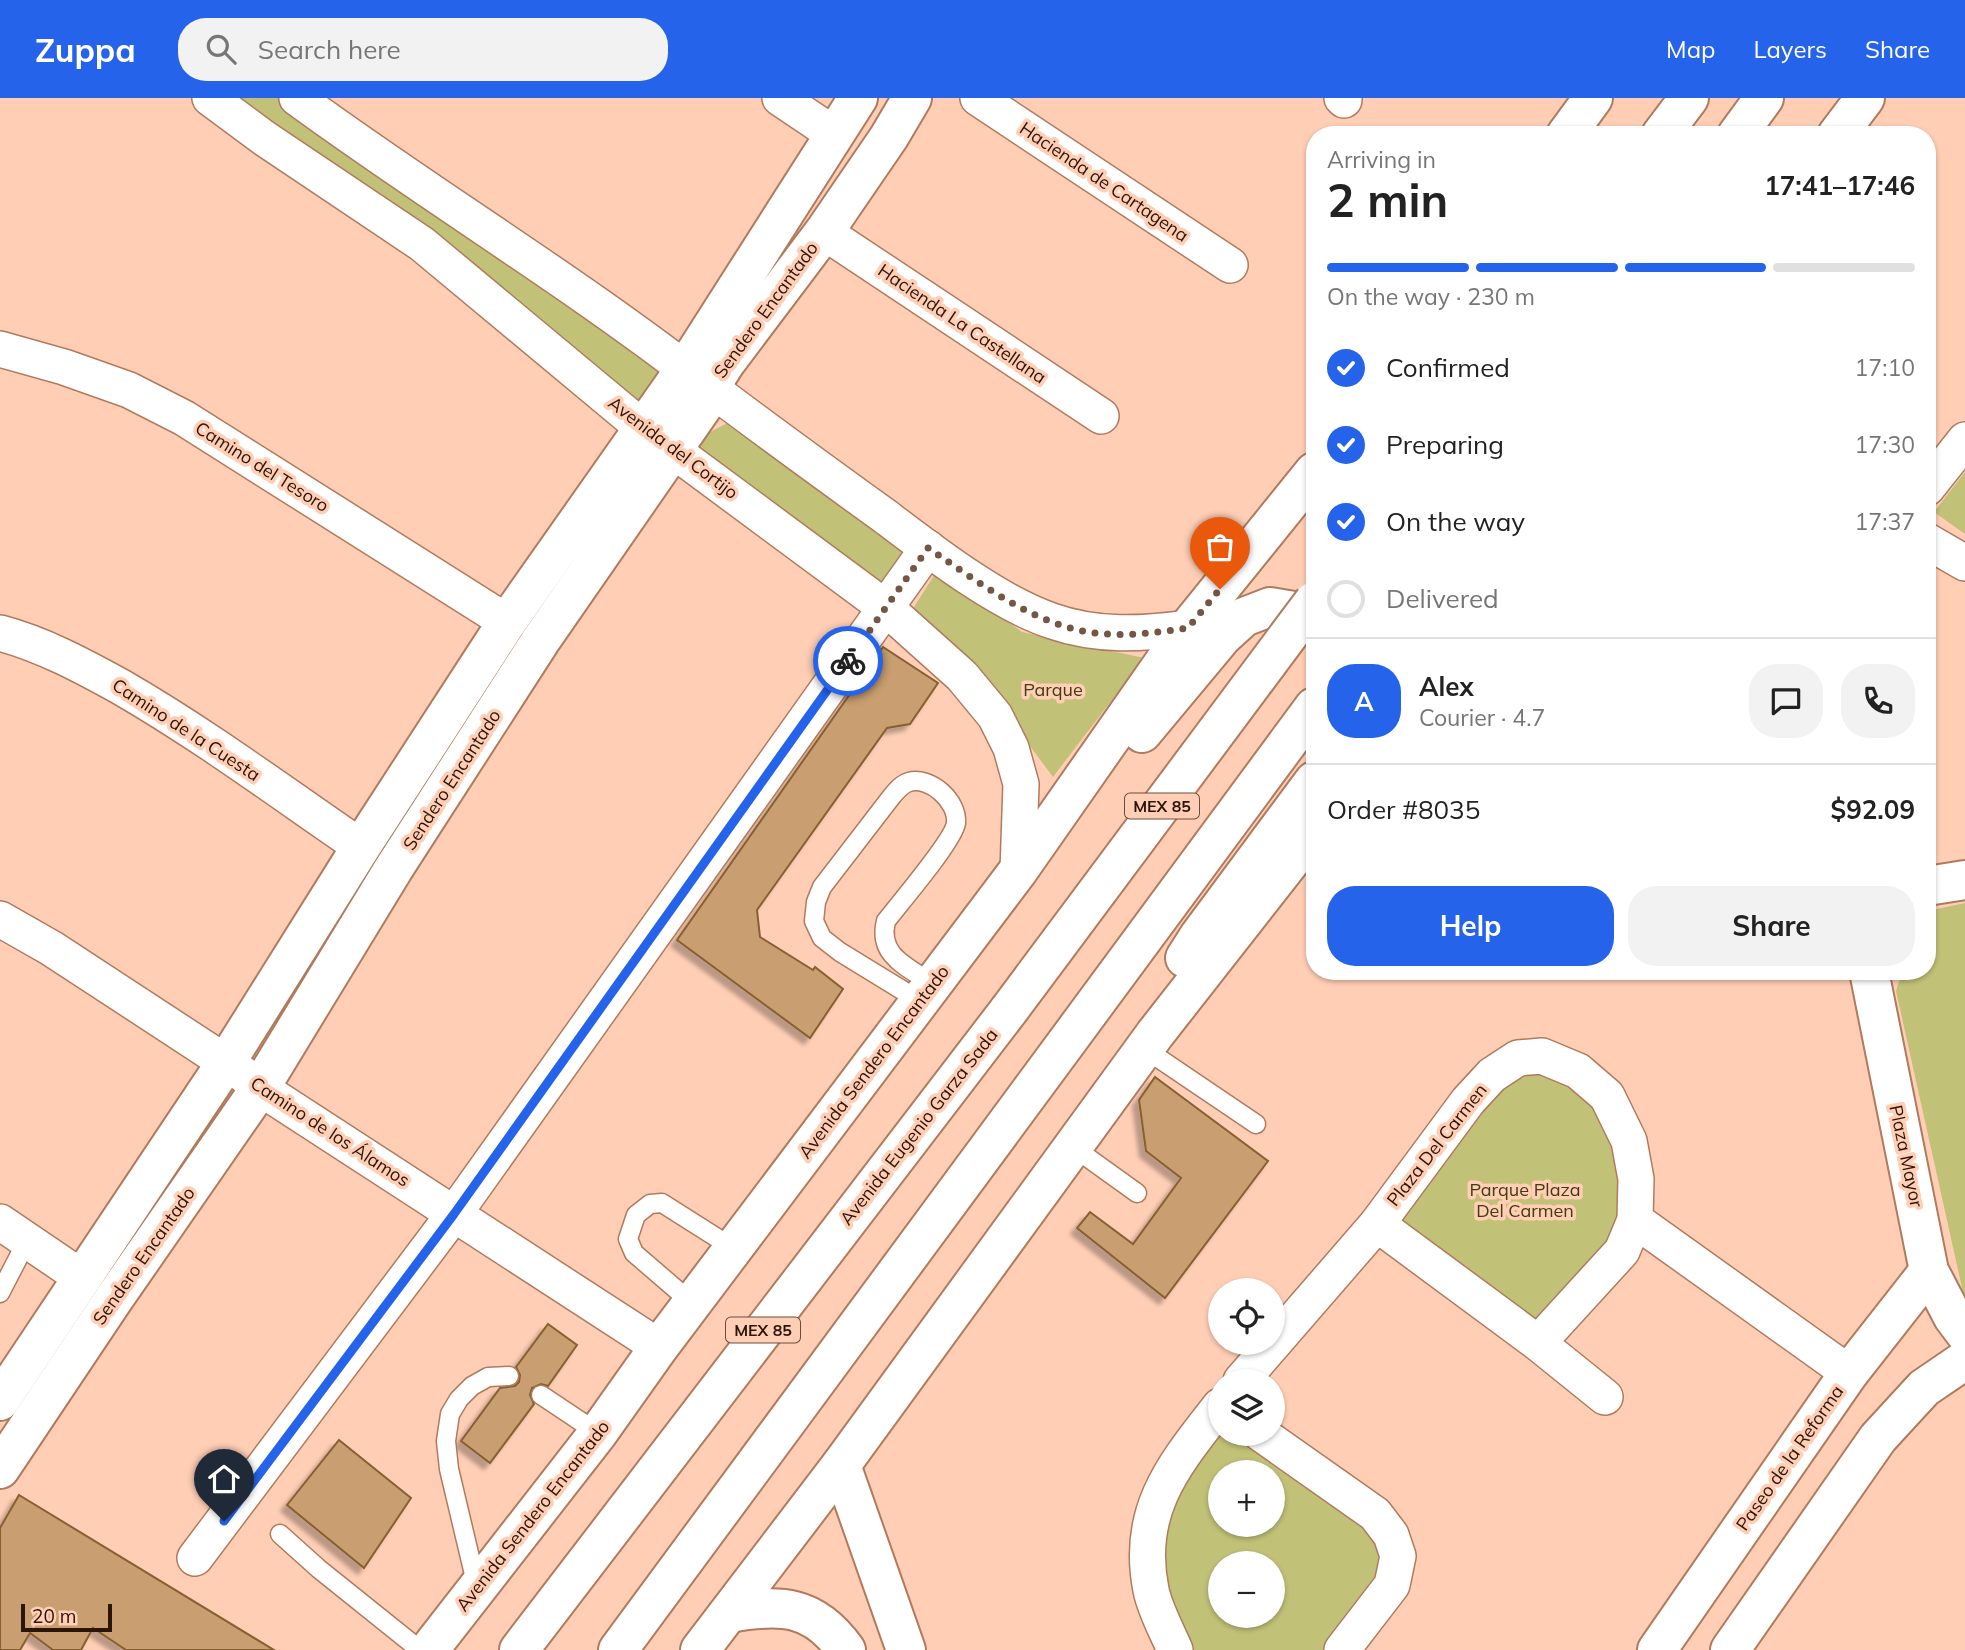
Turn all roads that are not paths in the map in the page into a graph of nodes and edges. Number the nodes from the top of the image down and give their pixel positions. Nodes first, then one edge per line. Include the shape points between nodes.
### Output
1 (210, 98) edge
2 (297, 98) edge
3 (780, 98) edge
4 (858, 98) edge
5 (912, 98) edge
6 (978, 98) edge
7 (1593, 98) edge
8 (1689, 98) edge
9 (1764, 98) edge
10 (1865, 98) edge
11 (1573, 126) edge
12 (1668, 126) edge
13 (1744, 126) edge
14 (1844, 126) edge
15 (835, 135) junction
16 (824, 232) junction
17 (1230, 265) dead end
18 (0, 349) edge
19 (697, 379) junction
20 (1101, 416) dead end
21 (643, 428) junction
22 (1965, 440) edge
23 (673, 450) junction
24 (1936, 477) edge
25 (1306, 494) edge
26 (1936, 546) edge
27 (928, 548) junction
28 (1965, 563) edge
29 (886, 608) junction
30 (1306, 612) edge
31 (1306, 617) edge
32 (508, 622) junction
33 (1188, 628) junction
34 (0, 633) edge
35 (1306, 718) edge
36 (1306, 792) edge
37 (1306, 841) edge
38 (360, 847) junction
39 (1018, 872) junction
40 (1965, 880) edge
41 (1936, 885) edge
42 (0, 919) edge
43 (1871, 980) edge
44 (926, 992) junction
45 (1150, 1042) junction
46 (225, 1064) junction
47 (260, 1088) junction
48 (1256, 1124) dead end
49 (1073, 1147) junction
50 (1137, 1192) dead end
51 (454, 1214) junction
52 (1635, 1220) junction
53 (1377, 1224) junction
54 (14, 1231) edge
55 (733, 1248) junction
56 (1929, 1270) junction
57 (81, 1277) junction
58 (0, 1293) edge
59 (692, 1303) junction
60 (1965, 1333) edge
61 (1538, 1343) junction
62 (659, 1347) junction
63 (1965, 1360) edge
64 (1251, 1369) edge
65 (1849, 1373) junction
66 (509, 1376) dead end
67 (541, 1395) dead end
68 (1605, 1397) dead end
69 (0, 1401) edge
70 (1208, 1421) edge
71 (598, 1433) junction
72 (1278, 1446) edge
73 (841, 1465) junction
74 (0, 1469) edge
75 (280, 1534) dead end
76 (195, 1558) dead end
77 (478, 1590) junction
78 (729, 1613) junction
79 (419, 1650) edge
80 (429, 1650) edge
81 (519, 1650) edge
82 (618, 1650) edge
83 (700, 1650) edge
84 (846, 1650) edge
85 (906, 1650) edge
86 (1175, 1650) edge
87 (1342, 1650) edge
88 (1657, 1650) edge
89 (1730, 1650) edge

1 - 21 street, Avenida del Cortijo via 422,244
2 - 19 street
3 - 15 street
4 - 15 main road, Sendero Encantado
5 - 16 main road, Sendero Encantado
6 - 17 street, Hacienda de Cartagena
7 - 11 main road
8 - 12 main road
9 - 13 main road
10 - 14 main road
15 - 19 main road, Sendero Encantado
16 - 19 main road, Sendero Encantado via 726,362
16 - 20 street, Hacienda La Castellana
18 - 32 street, Camino del Tesoro via 129,390 184,418
19 - 21 main road, Sendero Encantado
19 - 23 main road, Sendero Encantado via 708,399
19 - 27 street
21 - 23 street, Avenida del Cortijo
21 - 32 main road, Sendero Encantado
22 - 24 street
23 - 29 street, Avenida del Cortijo
23 - 47 main road, Sendero Encantado via 541,640
25 - 33 main road, Avenida Sendero Encantado
26 - 28 street
27 - 29 street
27 - 33 street via 1001,596 1051,621 1095,633 1139,635
29 - 39 street, Avenida del Cortijo via 962,676 1006,737 1020,784
29 - 51 street
30 - 81 main road, Avenida Eugenio Garza Sada / MEX 85, bridge via 1009,1010
31 - 39 main road via 1270,607 1244,617
32 - 38 main road, Sendero Encantado
33 - 39 main road, Avenida Sendero Encantado
34 - 38 street, Camino de la Cuesta via 90,669 167,714
35 - 82 main road
36 - 45 main road via 1181,964
37 - 45 main road
38 - 46 main road, Sendero Encantado
39 - 44 main road, Avenida Sendero Encantado
40 - 41 main road
42 - 46 street, Camino de los Álamos
43 - 56 main road, Plaza Mayor
44 - 44 lane via 893,957 883,932 886,921 956,824 954,810 944,795 926,782 912,781 892,796 822,887 814,921 822,938 840,952
44 - 55 main road, Avenida Sendero Encantado
45 - 48 lane
45 - 49 main road
46 - 47 street, Camino de los Álamos
46 - 57 main road, Sendero Encantado
47 - 51 street, Camino de los Álamos
47 - 74 main road, Sendero Encantado
49 - 50 lane
49 - 73 main road
51 - 62 street, Camino de los Álamos
51 - 76 street
52 - 53 street, Plaza Del Carmen via 1636,1179 1629,1141 1607,1096 1578,1071 1542,1056 1518,1058 1492,1075
52 - 61 street, Plaza Del Carmen via 1622,1251
52 - 65 street
53 - 61 street, Plaza Del Carmen
53 - 64 street, Plaza Del Carmen
54 - 57 street
54 - 58 lane
55 - 59 main road, Avenida Sendero Encantado
55 - 59 lane via 662,1203 650,1204 636,1215 628,1238 634,1254
56 - 60 main road, Plaza Mayor
56 - 65 main road, Paseo de la Reforma
57 - 69 main road, Sendero Encantado
59 - 62 main road, Avenida Sendero Encantado
61 - 68 street
62 - 71 main road, Avenida Sendero Encantado
63 - 89 main road via 1924,1388 1878,1438
65 - 88 main road, Paseo de la Reforma
66 - 77 lane via 488,1377 459,1399 450,1414 446,1441
67 - 71 lane
70 - 86 street via 1168,1478 1149,1524 1152,1592
71 - 77 main road, Avenida Sendero Encantado
72 - 87 street via 1375,1514 1391,1535 1398,1556 1392,1585
73 - 78 main road
73 - 85 main road
75 - 79 lane
77 - 80 main road, Avenida Sendero Encantado
78 - 83 main road
78 - 84 main road via 798,1609 835,1635

